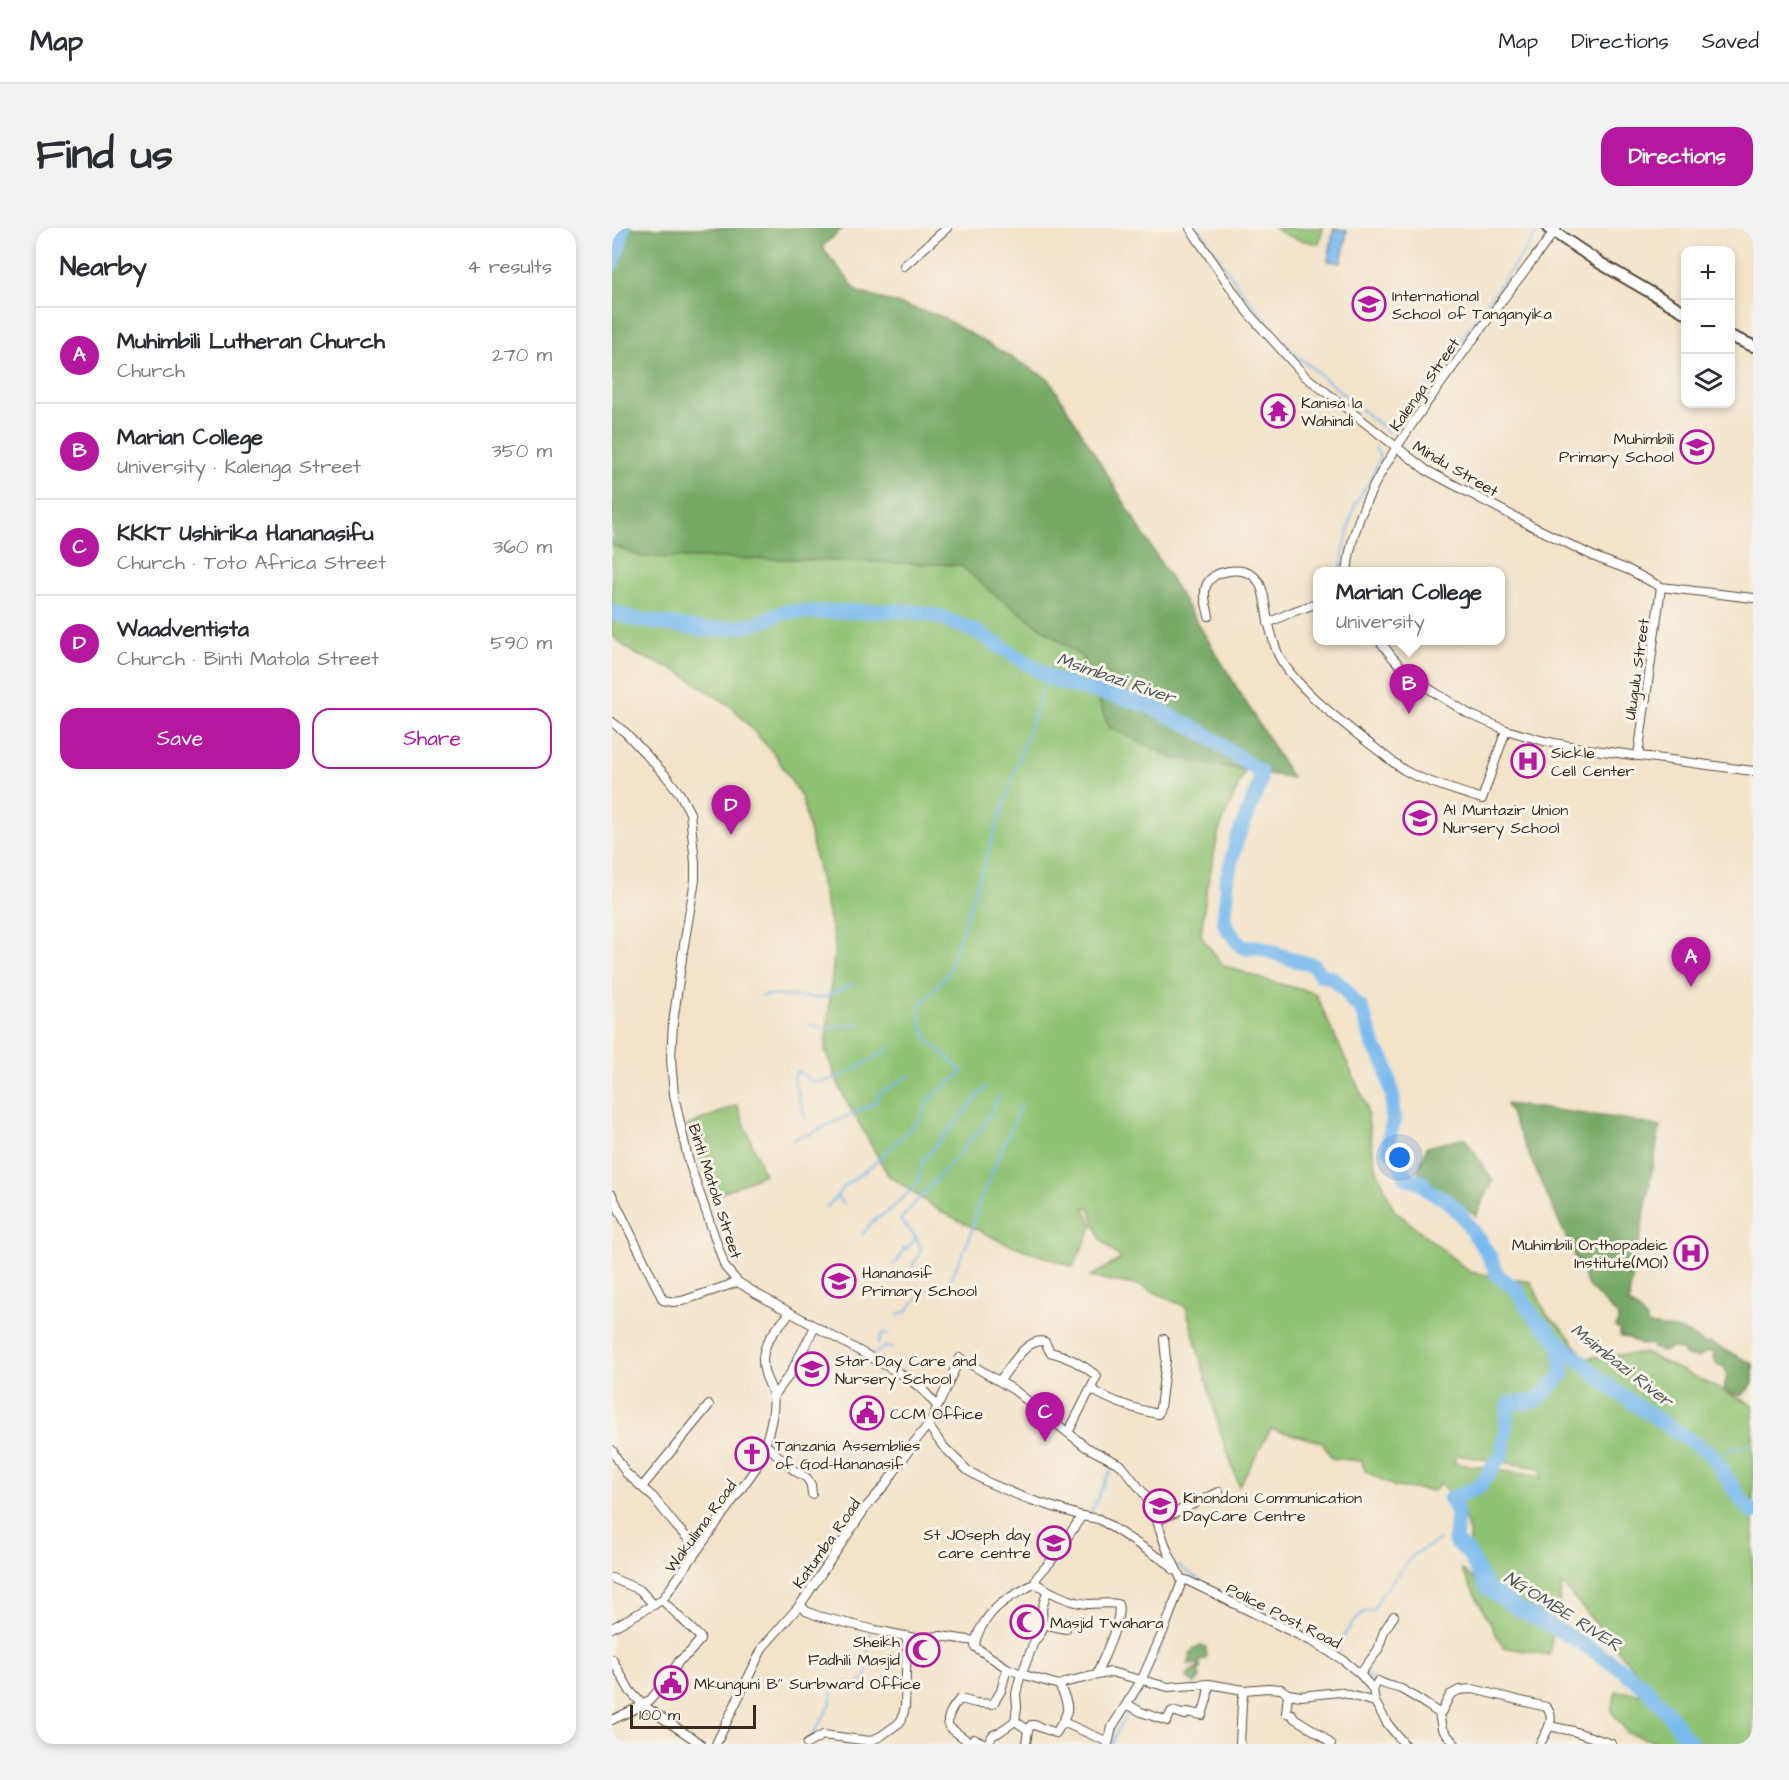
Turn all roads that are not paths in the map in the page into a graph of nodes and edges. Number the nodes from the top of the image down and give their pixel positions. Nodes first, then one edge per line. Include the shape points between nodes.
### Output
1 (947, 228) edge
2 (1190, 228) edge
3 (1553, 230) edge
4 (904, 266) dead end
5 (1681, 310) edge
6 (1735, 338) edge
7 (1753, 346) edge
8 (1395, 448) junction
9 (1348, 567) edge
10 (1661, 587) junction
11 (1753, 598) edge
12 (1313, 604) edge
13 (1209, 616) dead end
14 (1268, 623) junction
15 (1383, 645) edge
16 (612, 722) edge
17 (1506, 730) junction
18 (1638, 756) junction
19 (1753, 771) edge
20 (612, 1195) edge
21 (738, 1282) junction
22 (790, 1313) junction
23 (815, 1327) junction
24 (1164, 1339) dead end
25 (1000, 1380) junction
26 (1091, 1389) junction
27 (774, 1396) junction
28 (709, 1405) dead end
29 (937, 1406) junction
30 (928, 1425) junction
31 (1068, 1432) junction
32 (766, 1445) junction
33 (612, 1450) edge
34 (642, 1487) junction
35 (1219, 1492) dead end
36 (812, 1494) dead end
37 (1082, 1516) junction
38 (1157, 1521) junction
39 (698, 1549) junction
40 (612, 1578) edge
41 (1182, 1581) junction
42 (1035, 1583) junction
43 (1047, 1591) junction
44 (662, 1600) junction
45 (654, 1605) junction
46 (800, 1605) junction
47 (1394, 1616) dead end
48 (1043, 1624) junction
49 (612, 1629) edge
50 (1066, 1629) dead end
51 (907, 1636) junction
52 (975, 1641) junction
53 (612, 1659) edge
54 (1007, 1668) junction
55 (1021, 1674) junction
56 (1097, 1674) junction
57 (1360, 1674) junction
58 (1141, 1681) junction
59 (1209, 1684) junction
60 (1059, 1685) junction
61 (1372, 1689) junction
62 (1244, 1690) junction
63 (1288, 1694) junction
64 (1375, 1702) junction
65 (1127, 1704) junction
66 (644, 1706) junction
67 (1439, 1713) junction
68 (612, 1720) edge
69 (1015, 1721) junction
70 (1063, 1722) junction
71 (1549, 1726) junction
72 (1028, 1730) junction
73 (967, 1743) edge
74 (1108, 1743) edge
75 (701, 1744) edge
76 (716, 1744) edge
77 (807, 1744) edge
78 (986, 1744) edge
79 (1026, 1744) edge
80 (1240, 1744) edge
81 (1331, 1744) edge
82 (1404, 1744) edge
83 (1455, 1744) edge
84 (1540, 1744) edge
85 (1612, 1744) edge

1 - 4 street
2 - 8 street, Mindu Street via 1248,313 1305,376
3 - 5 street via 1600,263
3 - 8 street, Kalenga Street
6 - 7 street
8 - 9 street, Kalenga Street via 1354,529
8 - 10 street, Mindu Street via 1469,494
10 - 11 street, Mindu Street
10 - 18 street, Ulugulu Street
12 - 14 street
13 - 14 street via 1207,584 1223,572 1241,571 1258,580
14 - 17 street via 1288,671 1336,717 1405,770 1482,798
15 - 17 street via 1412,678 1469,714
16 - 21 street, Binti Matola Street via 666,776 690,813 695,880 673,1023 674,1095 688,1159 718,1248
17 - 18 street via 1544,741
18 - 19 street
20 - 21 street via 663,1300 682,1301
21 - 22 street, Binti Matola Street
22 - 23 street, Binti Matola Street
22 - 27 street, Wakulima Road via 766,1342 762,1358
23 - 27 street, Wakulima Road
23 - 29 street, Binti Matola Street via 898,1371
24 - 26 street via 1166,1360 1158,1414 1105,1398
25 - 26 street via 1028,1345 1038,1340 1045,1342 1050,1352 1074,1360 1097,1376
25 - 29 street, Katumba Road via 960,1358
25 - 31 street
26 - 31 street
27 - 32 street, Wakulima Road
28 - 34 street
29 - 30 street, Katumba Road
30 - 37 street via 967,1470 987,1482
30 - 46 street, Katumba Road
31 - 38 street via 1121,1466 1145,1495
32 - 36 street via 807,1478
32 - 39 street, Wakulima Road via 750,1479
33 - 34 street
34 - 39 street
35 - 38 street
37 - 41 street via 1099,1519 1152,1552 1169,1564
37 - 42 street
38 - 41 street
39 - 44 street, Wakulima Road
40 - 45 street via 640,1590
41 - 57 street, Police Post Road via 1313,1642
41 - 58 street
42 - 43 street
42 - 52 street via 1001,1603
43 - 48 street
43 - 56 street via 1072,1601 1120,1607 1115,1631
44 - 45 street
44 - 66 street via 700,1637
45 - 49 street
46 - 51 street via 823,1618
46 - 76 street, Katumba Road via 763,1647
47 - 57 street via 1378,1650
48 - 50 street
48 - 55 street
51 - 52 street
51 - 77 street via 905,1707 899,1723 870,1741 823,1735
52 - 54 street via 975,1647
53 - 66 street via 630,1691
54 - 55 street
54 - 73 street via 993,1704 960,1699 951,1711 947,1725
55 - 60 street
55 - 69 street
56 - 58 street via 1111,1672
56 - 60 street
57 - 61 street, Police Post Road
58 - 59 street via 1168,1687
58 - 65 street
59 - 62 street
59 - 65 street via 1202,1714 1173,1711 1167,1721
60 - 70 street via 1068,1702
61 - 64 street, Police Post Road
61 - 67 street via 1378,1681 1399,1688
62 - 63 street via 1281,1689
62 - 80 street
63 - 64 street via 1339,1692
63 - 81 street via 1286,1713
64 - 82 street, Police Post Road
65 - 74 street via 1112,1727
66 - 68 street
66 - 75 street
67 - 71 street via 1450,1695 1473,1689 1546,1707 1551,1713
67 - 83 street via 1442,1729
69 - 72 street
69 - 78 street
70 - 72 street via 1056,1733 1034,1725
70 - 74 street
71 - 84 street
71 - 85 street
72 - 79 street
73 - 78 street via 974,1739

